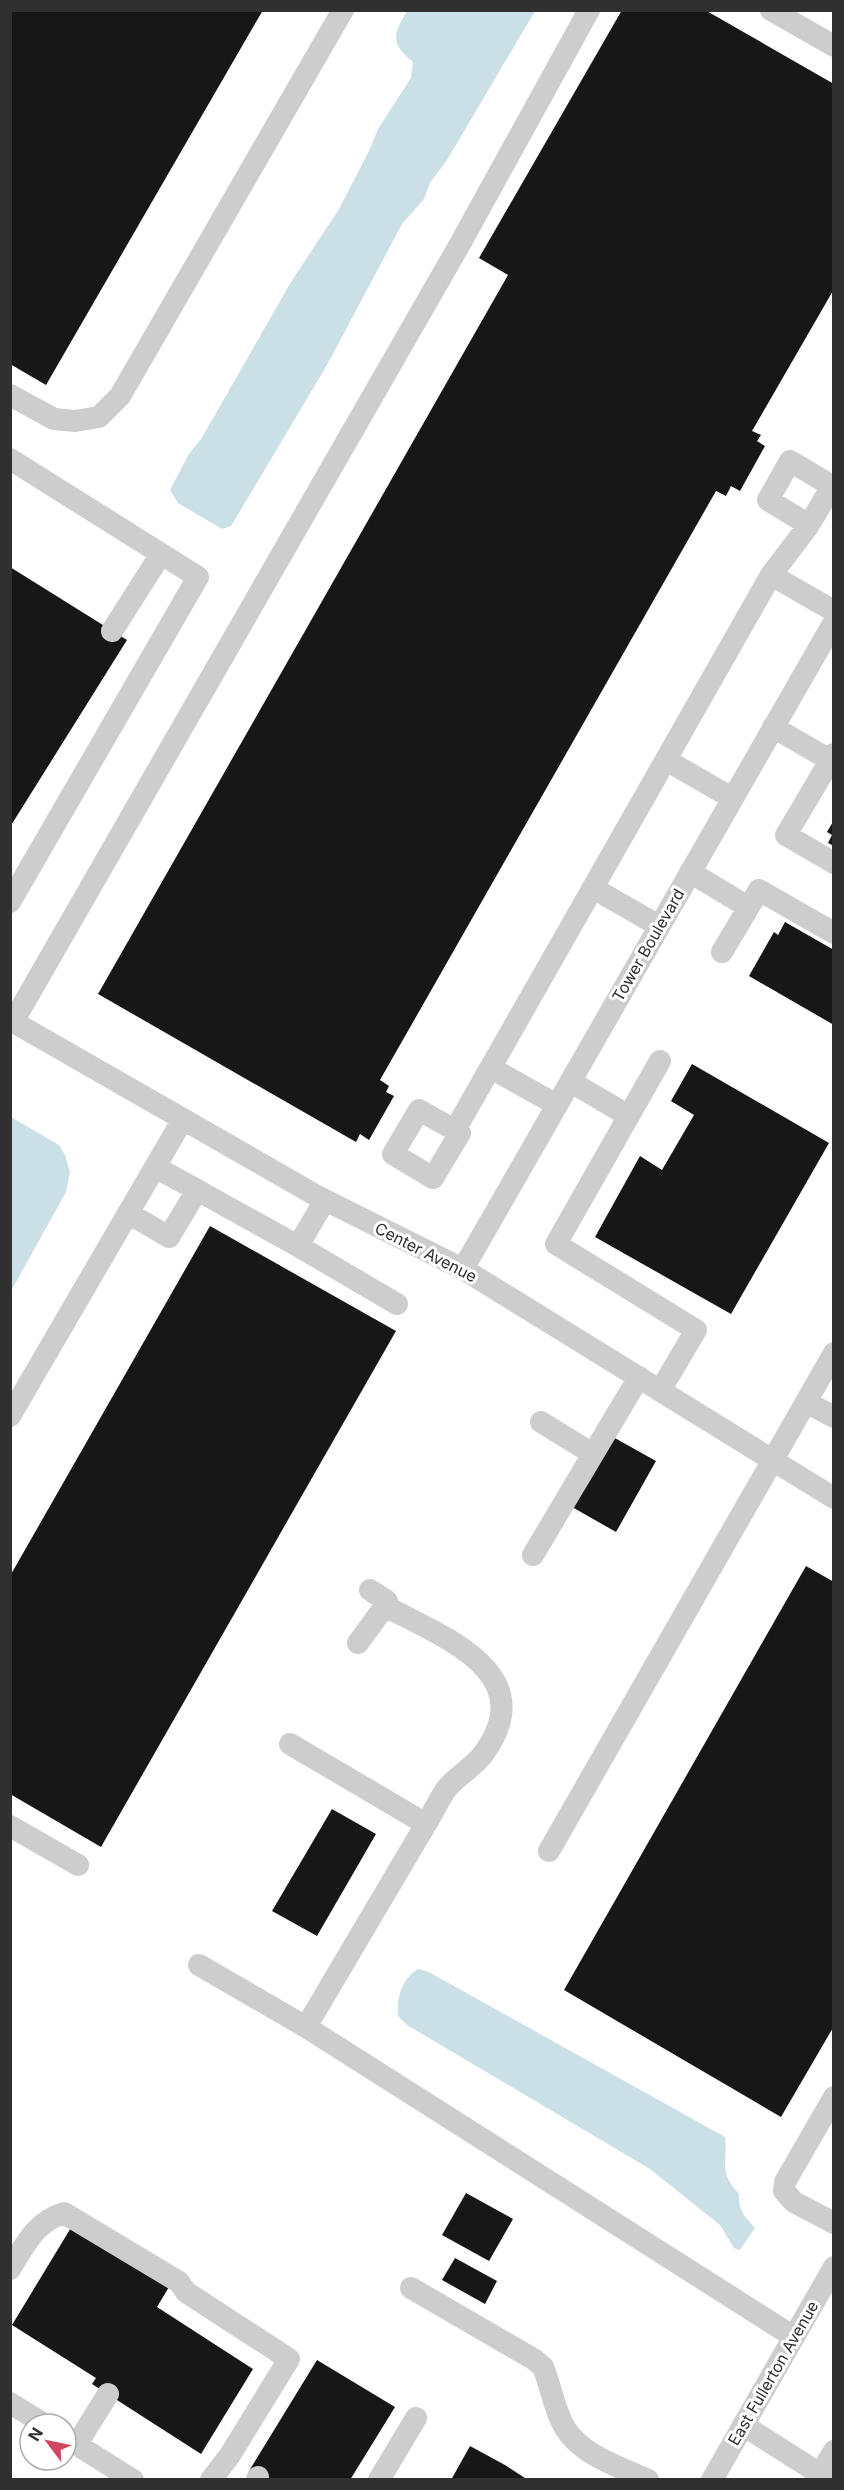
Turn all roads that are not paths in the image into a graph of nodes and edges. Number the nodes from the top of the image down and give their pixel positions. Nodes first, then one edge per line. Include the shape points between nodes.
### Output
1 (343, 10) edge
2 (590, 10) edge
3 (771, 10) edge
4 (834, 46) edge
5 (10, 395) edge
6 (10, 459) edge
7 (833, 485) edge
8 (809, 525) junction
9 (161, 554) junction
10 (771, 575) junction
11 (834, 611) edge
12 (833, 623) edge
13 (112, 631) dead end
14 (773, 727) junction
15 (832, 757) edge
16 (666, 760) junction
17 (732, 798) junction
18 (834, 863) edge
19 (690, 872) junction
20 (593, 888) junction
21 (10, 902) edge
22 (748, 907) junction
23 (659, 926) junction
24 (834, 933) edge
25 (722, 952) dead end
26 (12, 1021) edge
27 (660, 1061) dead end
28 (491, 1068) junction
29 (571, 1082) junction
30 (557, 1105) junction
31 (629, 1116) junction
32 (183, 1119) junction
33 (455, 1130) dead end
34 (155, 1167) junction
35 (197, 1190) junction
36 (325, 1200) junction
37 (129, 1213) junction
38 (297, 1246) junction
39 (464, 1269) junction
40 (397, 1304) dead end
41 (833, 1357) edge
42 (639, 1377) junction
43 (660, 1391) junction
44 (806, 1402) junction
45 (10, 1416) edge
46 (834, 1417) edge
47 (541, 1422) dead end
48 (593, 1454) junction
49 (772, 1460) junction
50 (834, 1498) edge
51 (533, 1555) dead end
52 (358, 1643) dead end
53 (290, 1744) dead end
54 (426, 1824) junction
55 (10, 1826) edge
56 (549, 1851) dead end
57 (78, 1865) dead end
58 (199, 1965) dead end
59 (306, 2027) junction
60 (834, 2097) edge
61 (834, 2223) edge
62 (834, 2267) edge
63 (10, 2269) edge
64 (411, 2288) dead end
65 (794, 2337) junction
66 (108, 2394) dead end
67 (10, 2403) edge
68 (25, 2412) edge
69 (416, 2418) dead end
70 (743, 2425) junction
71 (78, 2432) edge
72 (78, 2445) edge
73 (834, 2451) edge
74 (821, 2478) edge
75 (133, 2480) edge
76 (211, 2480) edge
77 (379, 2480) edge
78 (648, 2480) edge
79 (712, 2480) edge

1 - 5 street via 120,396 99,417 75,421 54,419
2 - 26 street via 460,244
3 - 4 street
6 - 9 street
7 - 8 street
7 - 8 street via 790,461 768,500
8 - 10 street
9 - 13 street
9 - 21 street via 198,577
10 - 11 street
10 - 16 street
12 - 14 street, Tower Boulevard
14 - 15 street
14 - 17 street, Tower Boulevard
15 - 18 street via 786,835
16 - 17 street
16 - 20 street
17 - 19 street, Tower Boulevard
19 - 22 street
19 - 23 street, Tower Boulevard
20 - 23 street
20 - 28 street
22 - 24 street via 759,890
22 - 25 street
23 - 29 street, Tower Boulevard
26 - 32 street, Center Avenue
27 - 31 street
28 - 30 street
28 - 33 street
29 - 30 street, Tower Boulevard
29 - 31 street
30 - 39 street, Tower Boulevard
31 - 43 street via 556,1244 696,1330
32 - 34 street
32 - 36 street, Center Avenue
34 - 35 street
34 - 37 street
35 - 37 street via 169,1237
35 - 38 street
36 - 38 street
36 - 39 street, Center Avenue
37 - 45 street
38 - 40 street
39 - 42 street, Center Avenue
41 - 44 street
42 - 43 street, Center Avenue
42 - 48 street
43 - 49 street, Center Avenue
44 - 46 street
44 - 49 street
47 - 48 street
48 - 51 street
49 - 50 street, Center Avenue
49 - 56 street
52 - 54 street via 377,1598 482,1664 501,1693 503,1710 485,1752 447,1788
53 - 54 street
54 - 59 street
55 - 57 street
58 - 59 street
59 - 65 street
60 - 61 street via 785,2182 784,2191 794,2202
62 - 65 street, East Fullerton Avenue
63 - 76 street via 38,2226 64,2213 179,2282 186,2292 289,2359 231,2455
64 - 78 street via 535,2360 543,2367 565,2429 597,2456
65 - 70 street, East Fullerton Avenue
66 - 71 street
67 - 68 street
69 - 77 street
70 - 74 street
70 - 79 street, East Fullerton Avenue
72 - 75 street
73 - 74 street

